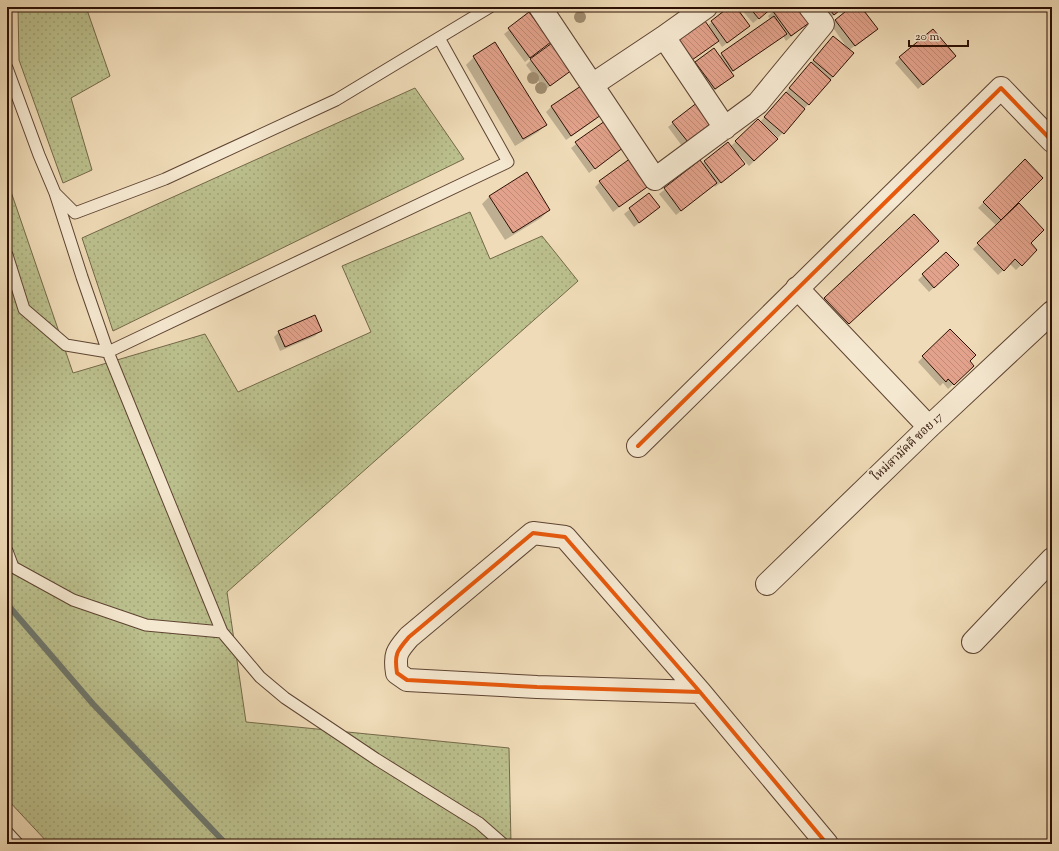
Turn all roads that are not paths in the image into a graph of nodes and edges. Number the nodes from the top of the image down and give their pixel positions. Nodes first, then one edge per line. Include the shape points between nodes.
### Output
1 (490, 7) edge
2 (706, 7) edge
3 (810, 7) edge
4 (549, 10) edge
5 (664, 37) junction
6 (439, 38) junction
7 (7, 68) edge
8 (592, 85) junction
9 (725, 128) junction
10 (1052, 141) edge
11 (55, 193) junction
12 (7, 255) edge
13 (797, 288) junction
14 (1052, 312) edge
15 (108, 352) junction
16 (928, 427) junction
17 (638, 446) dead end
18 (7, 551) edge
19 (1052, 559) edge
20 (767, 584) dead end
21 (222, 632) junction
22 (974, 642) dead end
23 (700, 692) junction
24 (7, 832) edge
25 (18, 844) edge
26 (502, 844) edge
27 (827, 844) edge

1 - 6 lane
2 - 5 street
3 - 9 street via 823,24 758,103
4 - 8 street
5 - 8 street
5 - 9 street
6 - 11 lane via 336,100 165,179 75,213
6 - 15 lane via 508,162
7 - 11 lane
8 - 9 street via 656,179
10 - 13 street via 1001,88
11 - 15 lane
12 - 15 lane via 24,309 66,345
13 - 16 street
13 - 17 street
14 - 16 street, ใหม่สามัคคี ซอย 17
15 - 21 lane
16 - 20 street, ใหม่สามัคคี ซอย 17
18 - 21 lane via 13,567 73,600 146,625
19 - 22 street
21 - 26 lane via 260,677 285,698 479,823
23 - 23 street via 565,537 533,533 409,637 398,650 396,662 397,673 407,680
23 - 27 street
24 - 25 lane

